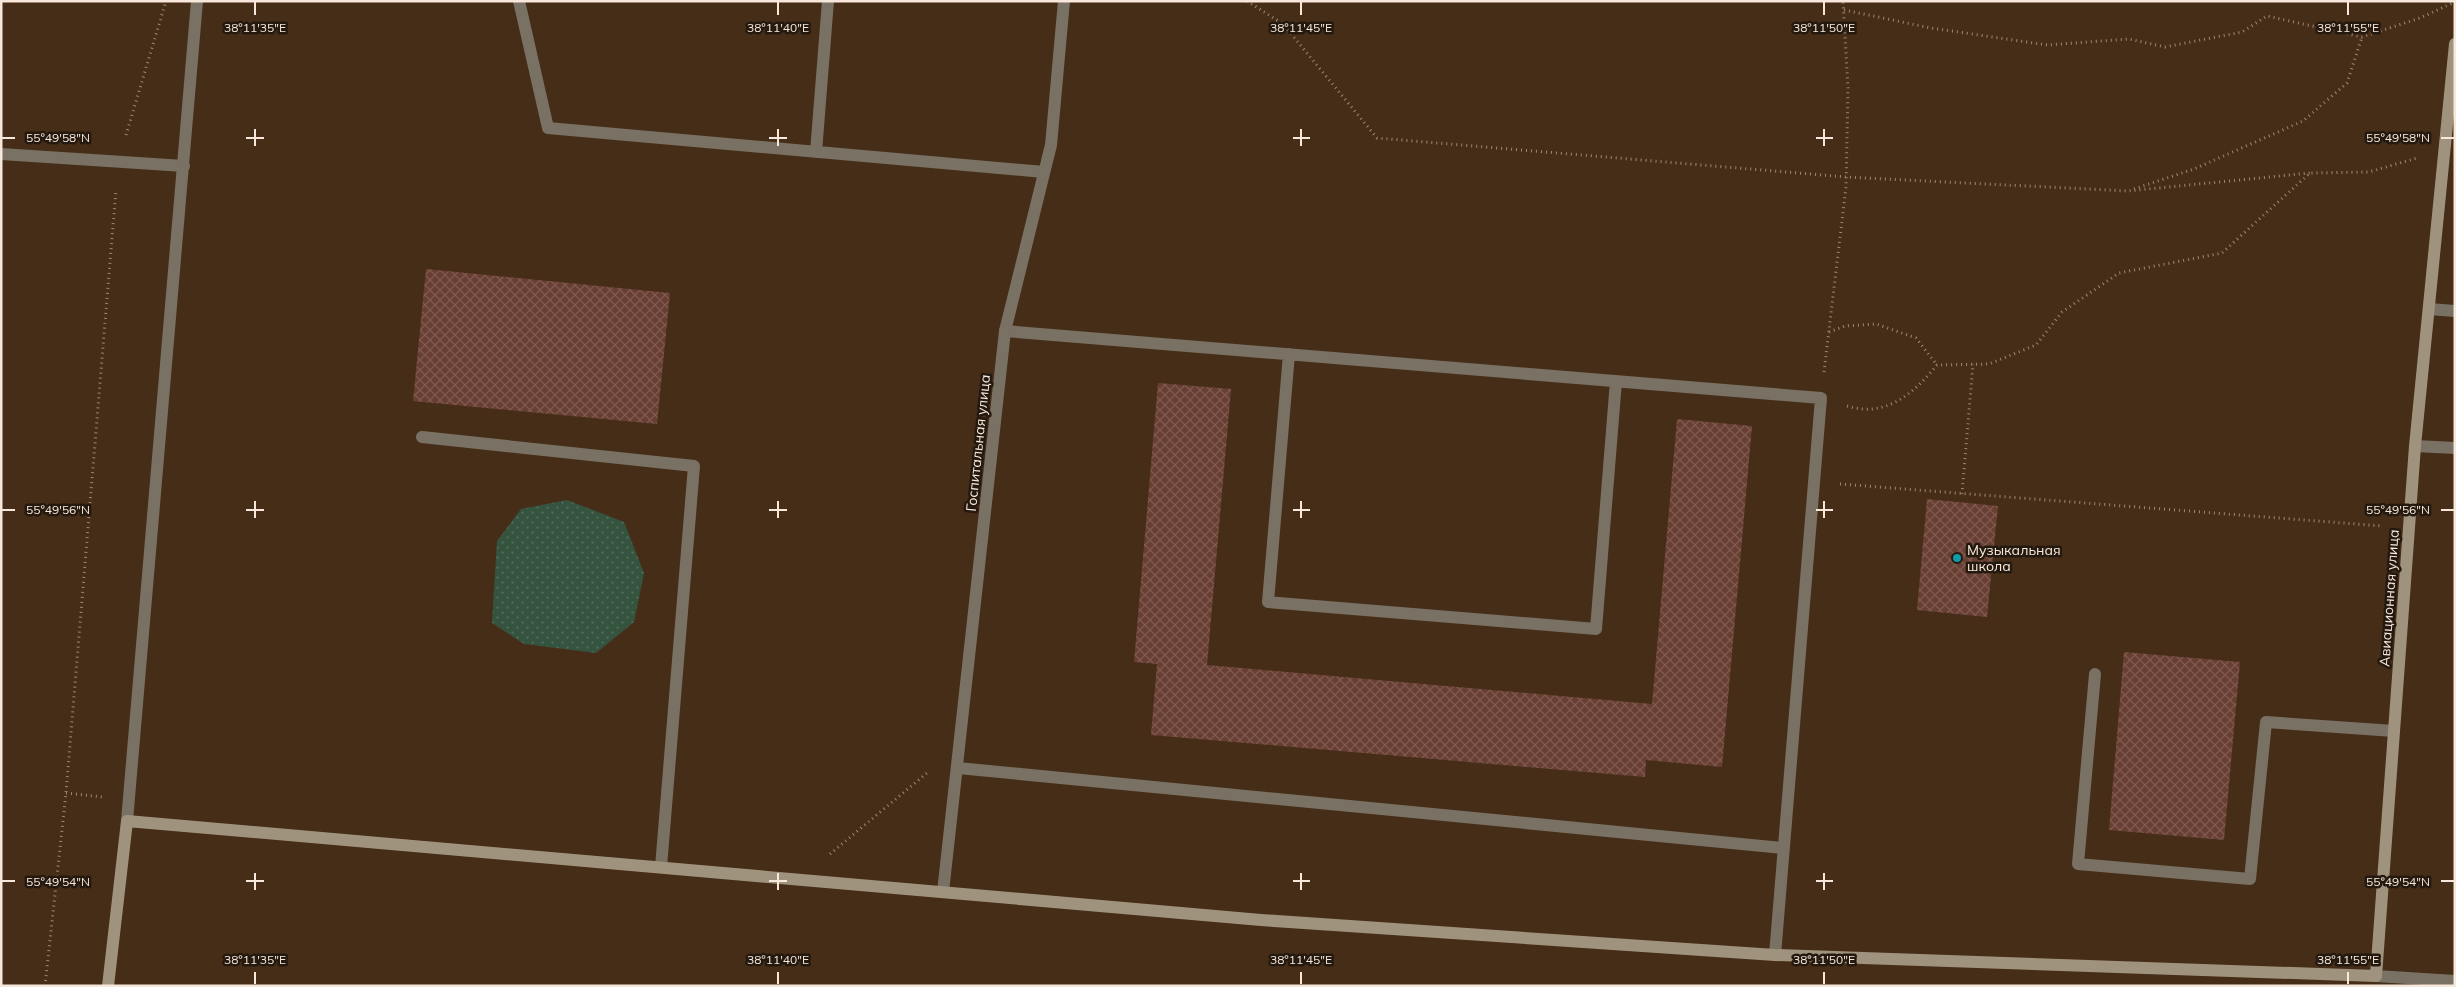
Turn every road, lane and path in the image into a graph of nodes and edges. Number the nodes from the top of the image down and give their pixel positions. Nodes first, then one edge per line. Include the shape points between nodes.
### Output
1 (166, 1) edge
2 (197, 1) edge
3 (520, 1) edge
4 (828, 1) edge
5 (1064, 1) edge
6 (1248, 1) edge
7 (1843, 1) edge
8 (2455, 2) edge
9 (1844, 10) junction
10 (2362, 37) junction
11 (2455, 44) edge
12 (2444, 150) junction
13 (816, 152) junction
14 (1, 154) edge
15 (118, 161) junction
16 (184, 166) junction
17 (1044, 172) junction
18 (2310, 173) junction
19 (1846, 177) junction
20 (2128, 191) junction
21 (2428, 309) junction
22 (2455, 312) edge
23 (1005, 331) junction
24 (1828, 332) junction
25 (1289, 354) junction
26 (1973, 364) junction
27 (1937, 365) junction
28 (1616, 381) junction
29 (1821, 398) junction
30 (422, 437) dead end
31 (2415, 446) junction
32 (2455, 448) edge
33 (1812, 482) junction
34 (1962, 494) junction
35 (2409, 528) junction
36 (2095, 674) dead end
37 (2394, 731) junction
38 (961, 746) junction
39 (958, 768) junction
40 (127, 821) junction
41 (1783, 848) junction
42 (826, 858) dead end
43 (661, 867) junction
44 (943, 892) junction
45 (1775, 955) junction
46 (2375, 981) edge
47 (2455, 981) edge
48 (45, 986) edge
49 (108, 986) edge

1 - 15 path
2 - 16 street
3 - 13 street via 548,128
4 - 13 street
5 - 17 street, Госпитальная улица via 1051,145
6 - 19 path via 1284,24 1376,138
7 - 9 path
8 - 10 path via 2420,18
9 - 10 path via 1931,28 2047,44 2129,39 2165,46 2242,32 2267,16
9 - 19 path via 1848,88
10 - 20 path via 2347,83 2303,122 2194,169
11 - 12 street, Авиационная улица
12 - 18 path via 2369,172
12 - 21 street, Авиационная улица
13 - 17 street
14 - 15 street
15 - 16 street
15 - 48 path via 66,793
16 - 40 street
17 - 23 street, Госпитальная улица
18 - 20 path
18 - 26 path via 2222,253 2119,273 2062,312 2036,345 1989,364
19 - 20 path
19 - 24 path
21 - 22 street
21 - 31 street, Авиационная улица
23 - 25 street
23 - 38 street, Госпитальная улица
24 - 27 path via 1845,326 1876,324 1916,338
24 - 29 path
25 - 28 street
25 - 28 street via 1268,602 1596,629
26 - 27 path
26 - 34 path
27 - 29 path via 1918,387 1897,403 1862,411
28 - 29 street
29 - 33 street
30 - 43 street via 694,466
31 - 32 street
31 - 35 street, Авиационная улица
33 - 34 path
33 - 41 street
34 - 35 path
35 - 37 street, Авиационная улица
36 - 37 street via 2078,864 2250,879 2266,722
37 - 46 street, Авиационная улица
38 - 39 street, Госпитальная улица
38 - 42 path
39 - 41 street
39 - 44 street, Госпитальная улица
40 - 43 street
40 - 49 street
41 - 45 street
43 - 44 street
44 - 45 street via 1271,921
45 - 46 street
46 - 47 street

